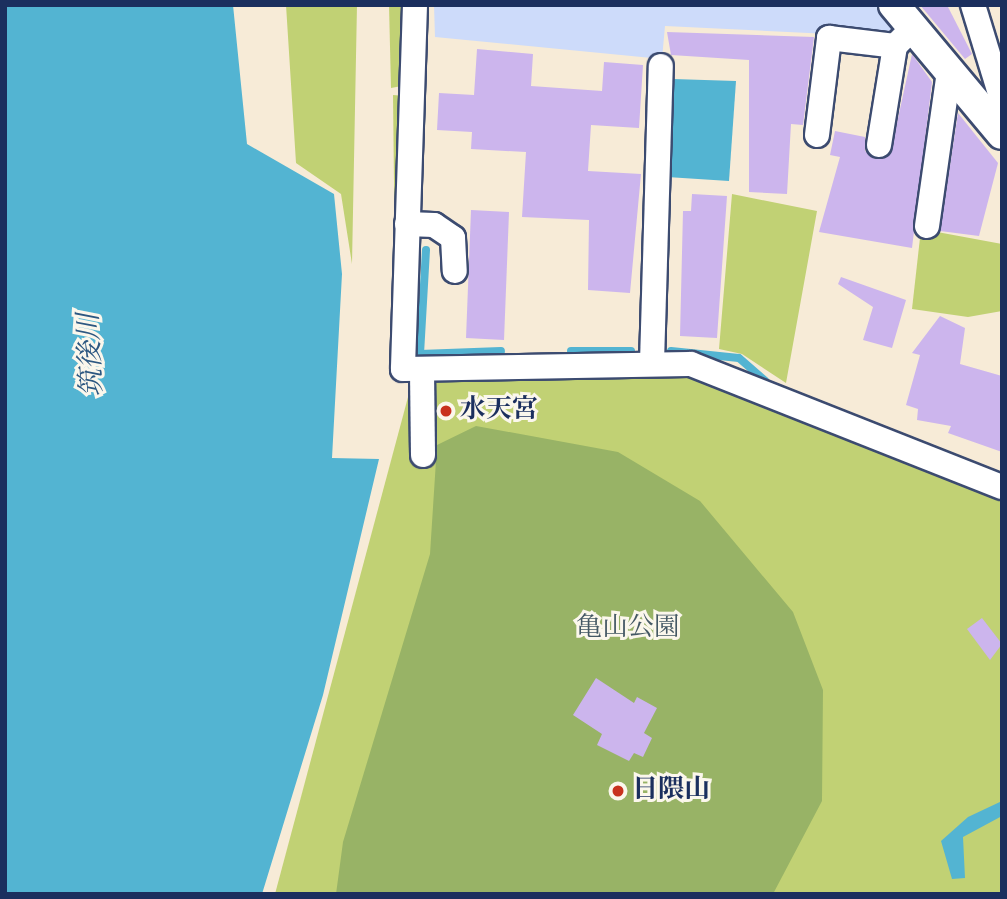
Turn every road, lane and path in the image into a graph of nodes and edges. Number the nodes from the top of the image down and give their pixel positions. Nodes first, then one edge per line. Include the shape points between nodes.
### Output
1 (415, 5) edge
2 (894, 5) edge
3 (973, 5) edge
4 (904, 37) junction
5 (661, 66) dead end
6 (949, 71) junction
7 (1002, 100) edge
8 (1002, 134) edge
9 (817, 135) dead end
10 (879, 145) dead end
11 (407, 224) junction
12 (927, 226) dead end
13 (455, 271) dead end
14 (652, 362) junction
15 (422, 372) junction
16 (423, 455) dead end
17 (1002, 487) edge

1 - 11 street
2 - 4 street
3 - 7 street
4 - 6 street
4 - 9 street via 829,38
4 - 10 street
5 - 14 street
6 - 8 street
6 - 12 street
11 - 13 street via 434,225 453,238
11 - 15 street via 403,369
14 - 15 street
14 - 17 street via 725,372 761,393
15 - 16 street

